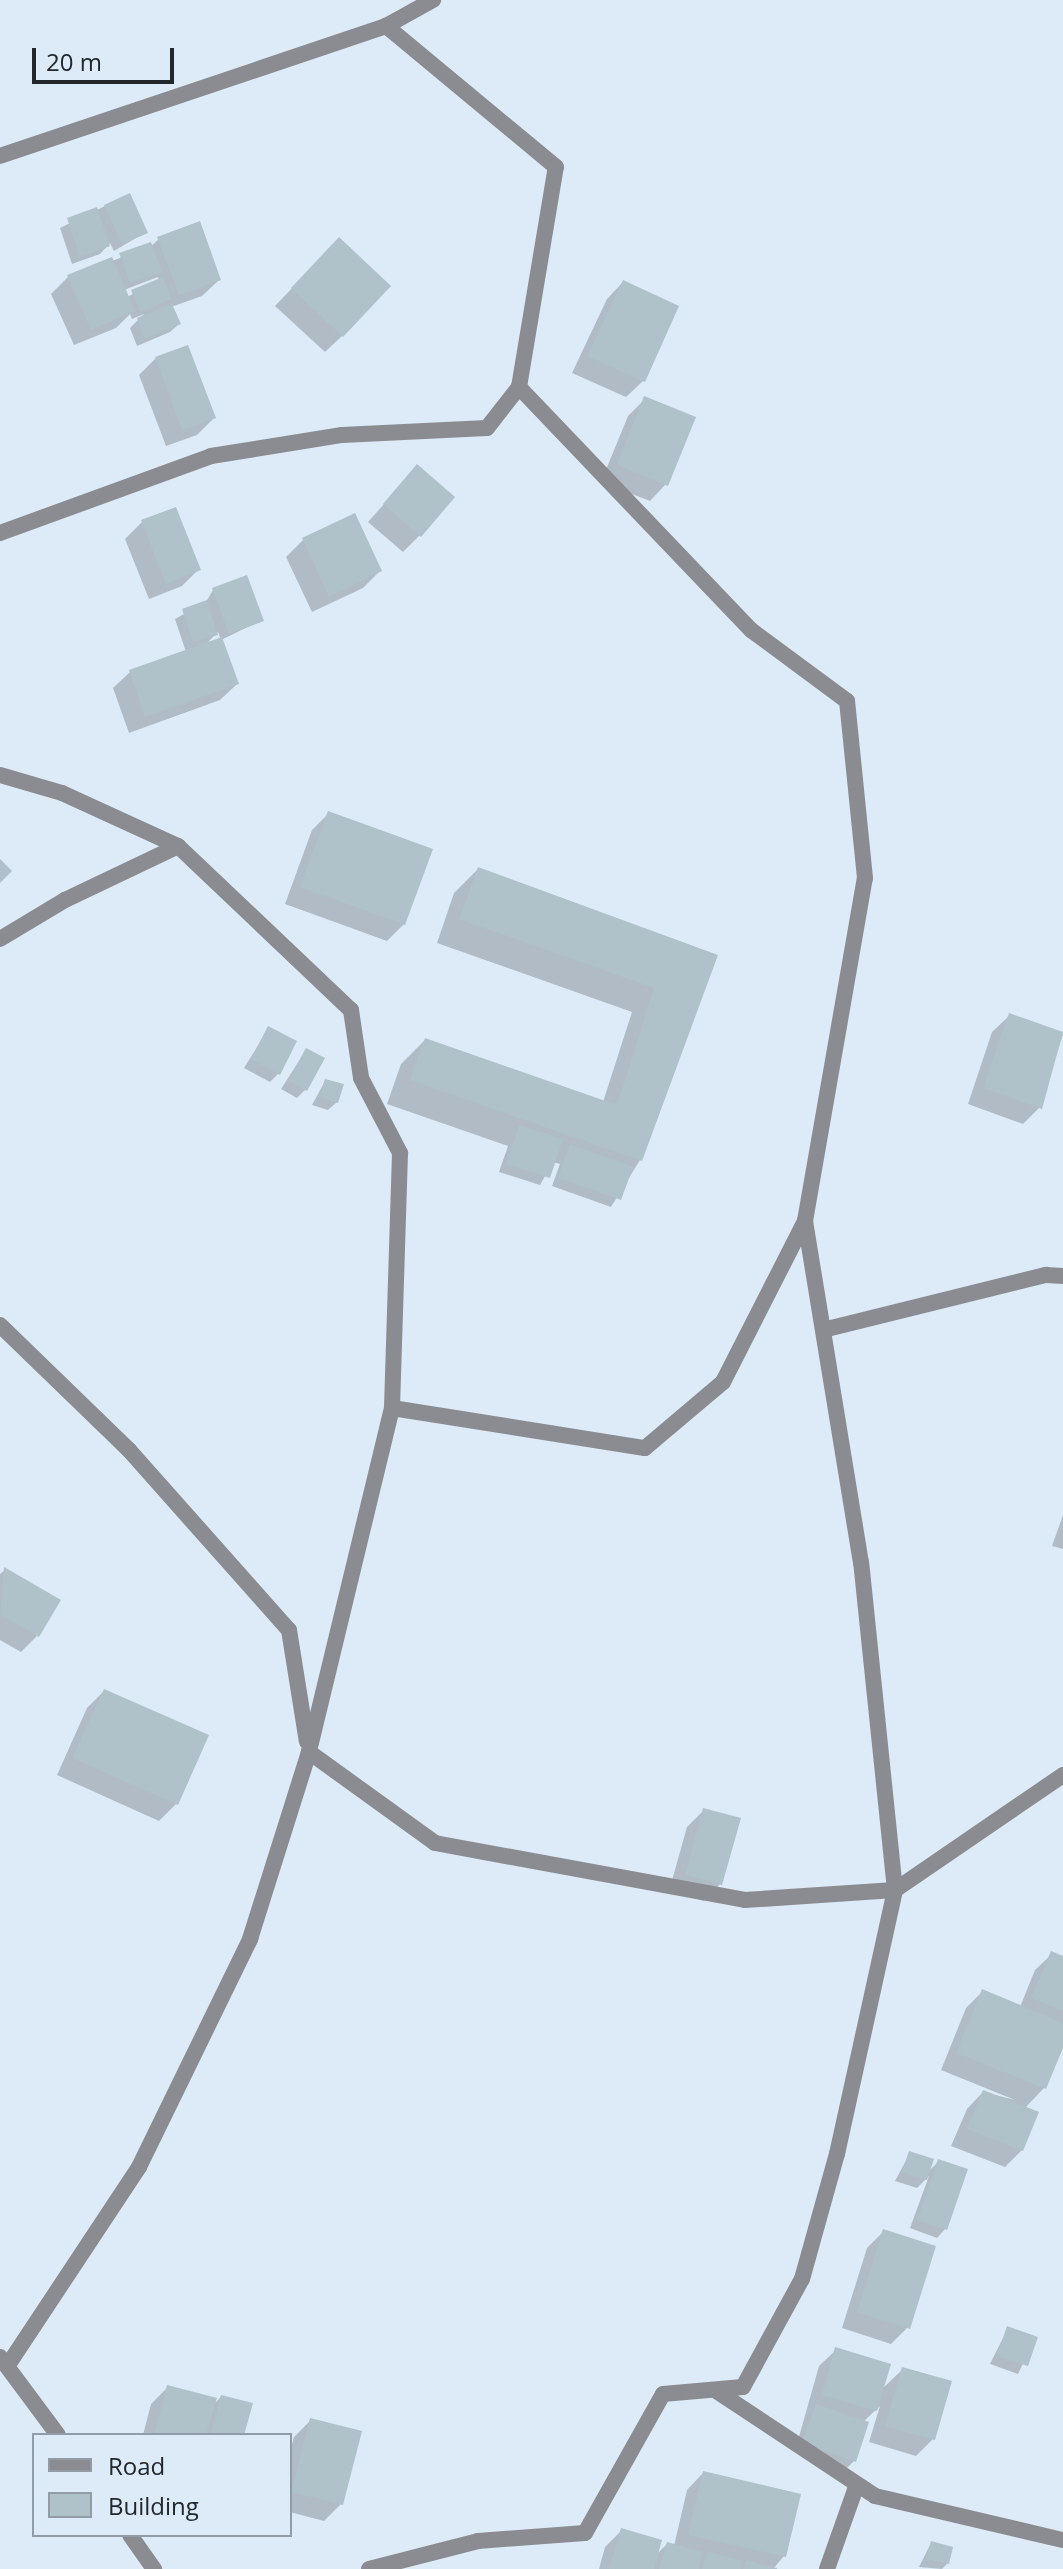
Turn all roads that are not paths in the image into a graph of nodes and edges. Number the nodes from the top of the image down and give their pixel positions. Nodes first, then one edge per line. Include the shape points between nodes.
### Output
1 (433, 0) edge
2 (386, 26) junction
3 (0, 156) edge
4 (519, 387) junction
5 (0, 533) edge
6 (0, 775) edge
7 (178, 846) junction
8 (0, 939) edge
9 (805, 1221) junction
10 (1063, 1276) edge
11 (0, 1325) edge
12 (823, 1330) junction
13 (392, 1408) junction
14 (309, 1752) junction
15 (1063, 1775) edge
16 (895, 1890) junction
17 (4, 2361) edge
18 (715, 2390) junction
19 (57, 2433) edge
20 (856, 2487) junction
21 (131, 2537) edge
22 (1063, 2540) edge
23 (154, 2569) edge
24 (163, 2569) edge
25 (369, 2569) edge
26 (827, 2569) edge

1 - 2 street
2 - 3 street
2 - 4 street via 556,167
4 - 5 street via 487,428 342,435 211,456
4 - 9 street via 751,630 847,701 865,878
6 - 7 street via 62,793
7 - 8 street via 65,900
7 - 13 street via 248,906 351,1010 361,1078 400,1153
9 - 12 street
9 - 13 street via 723,1382 645,1448
10 - 12 street via 1046,1275
11 - 14 street via 129,1450 289,1630
12 - 16 street via 861,1563
13 - 14 street
14 - 16 street via 435,1843 745,1900
14 - 17 street via 250,1939 146,2153
15 - 16 street
16 - 18 street via 837,2154 802,2279 743,2387
17 - 19 street
18 - 20 street
18 - 25 street via 663,2394 585,2533 478,2541
20 - 22 street
20 - 26 street
21 - 23 street
23 - 24 street

